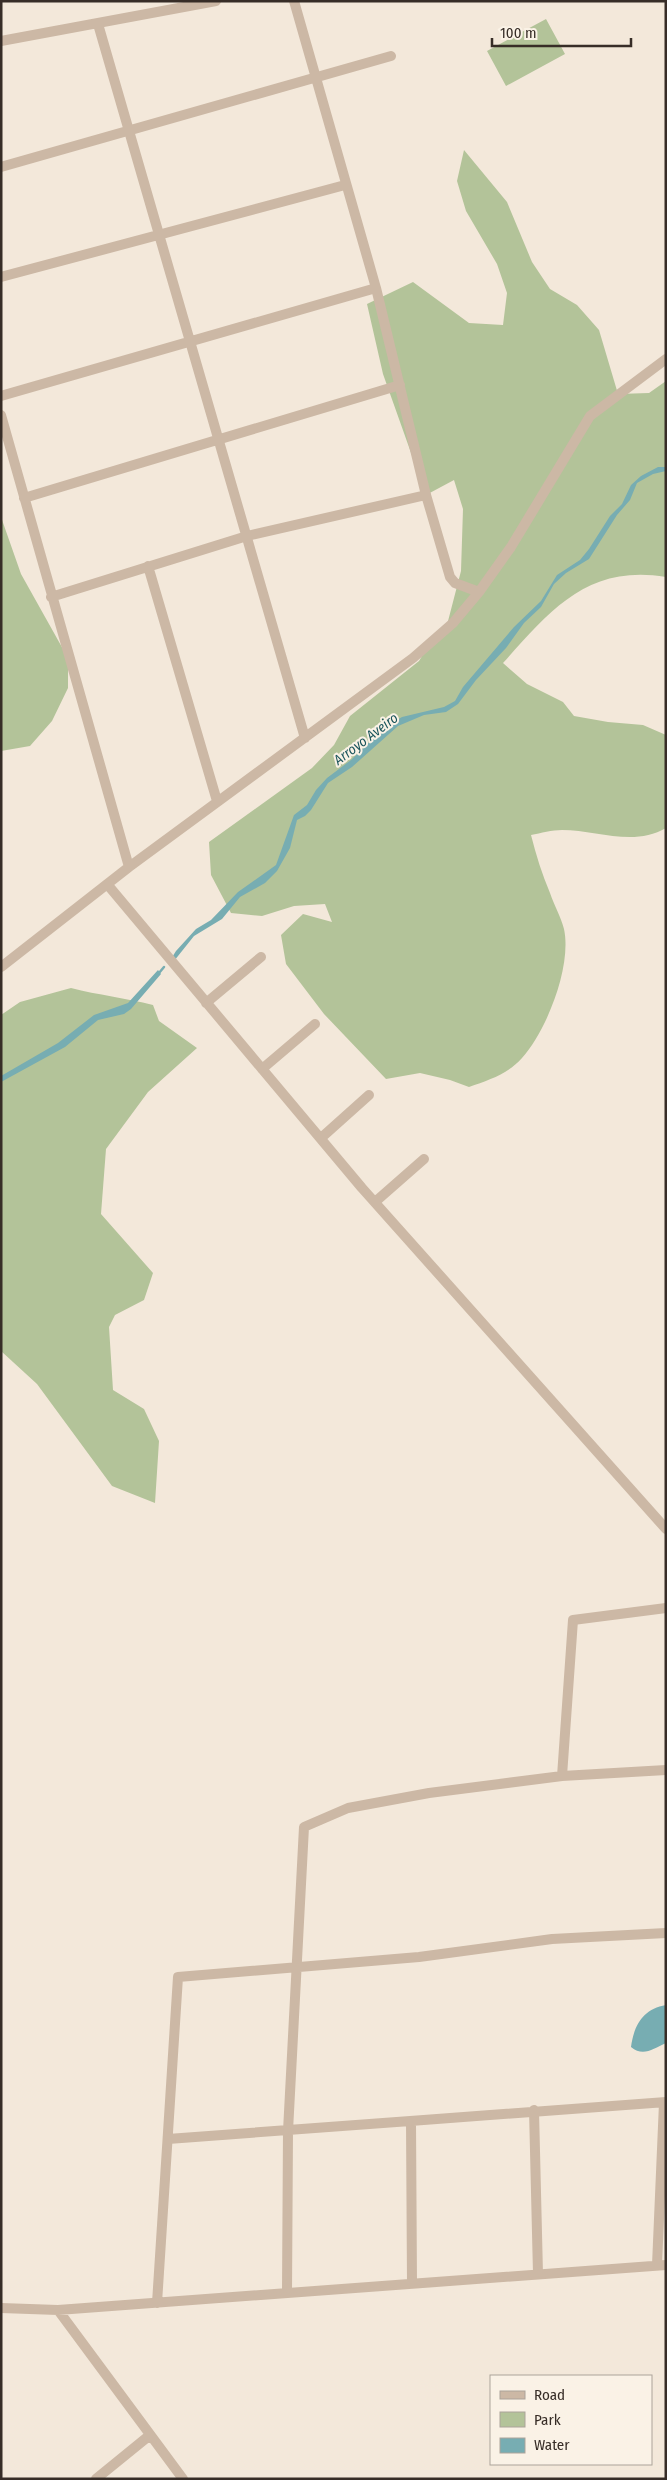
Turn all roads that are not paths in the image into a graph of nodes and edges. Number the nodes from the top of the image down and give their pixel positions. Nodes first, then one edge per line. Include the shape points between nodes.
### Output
1 (216, 1) edge
2 (294, 1) edge
3 (98, 24) junction
4 (1, 41) edge
5 (391, 56) dead end
6 (316, 77) junction
7 (129, 131) junction
8 (1, 167) edge
9 (345, 185) junction
10 (159, 235) junction
11 (1, 277) edge
12 (376, 288) junction
13 (190, 342) junction
14 (666, 360) edge
15 (400, 385) junction
16 (1, 396) edge
17 (1, 415) edge
18 (219, 440) junction
19 (426, 495) junction
20 (24, 498) junction
21 (247, 536) junction
22 (148, 566) junction
23 (479, 592) junction
24 (51, 597) junction
25 (305, 738) junction
26 (217, 801) junction
27 (129, 867) junction
28 (107, 884) junction
29 (261, 957) dead end
30 (1, 967) edge
31 (206, 1003) junction
32 (315, 1024) dead end
33 (262, 1069) junction
34 (369, 1095) dead end
35 (320, 1138) junction
36 (424, 1159) dead end
37 (375, 1202) junction
38 (666, 1529) edge
39 (666, 1608) edge
40 (666, 1770) edge
41 (562, 1776) junction
42 (666, 1933) edge
43 (296, 1967) junction
44 (665, 2102) edge
45 (534, 2110) junction
46 (411, 2122) junction
47 (288, 2131) junction
48 (168, 2139) junction
49 (661, 2265) edge
50 (538, 2274) junction
51 (412, 2284) junction
52 (287, 2293) junction
53 (157, 2303) junction
54 (1, 2308) edge
55 (58, 2310) junction
56 (150, 2435) junction
57 (96, 2479) edge
58 (183, 2479) edge

1 - 3 street
2 - 6 street
3 - 4 street
3 - 7 street
5 - 6 street
6 - 7 street
6 - 9 street
7 - 8 street
7 - 10 street
9 - 10 street
9 - 12 street
10 - 11 street
10 - 13 street
12 - 13 street
12 - 15 street
13 - 16 street
13 - 18 street
14 - 23 street via 601,406 586,421 519,533
15 - 18 street
15 - 19 street
17 - 20 street
18 - 20 street
18 - 21 street
19 - 21 street
19 - 23 street via 450,577 455,583
20 - 24 street
21 - 22 street
21 - 25 street
22 - 24 street
22 - 26 street
23 - 25 street via 453,623 431,642
24 - 27 street
25 - 26 street
26 - 27 street
27 - 28 street
28 - 30 street
28 - 31 street
29 - 31 street
31 - 33 street
32 - 33 street
33 - 35 street
34 - 35 street
35 - 37 street
36 - 37 street
37 - 38 street
39 - 41 street via 573,1620
40 - 41 street
41 - 43 street via 381,1801 348,1808 304,1827
42 - 43 street via 552,1939 419,1957
43 - 47 street
43 - 48 street via 178,1977
44 - 45 street
44 - 49 street
45 - 46 street
45 - 50 street
46 - 47 street
46 - 51 street
47 - 48 street
47 - 52 street
48 - 53 street
49 - 50 street
50 - 51 street
51 - 52 street
52 - 53 street
53 - 55 street
54 - 55 street
55 - 56 street
56 - 57 street
56 - 58 street

